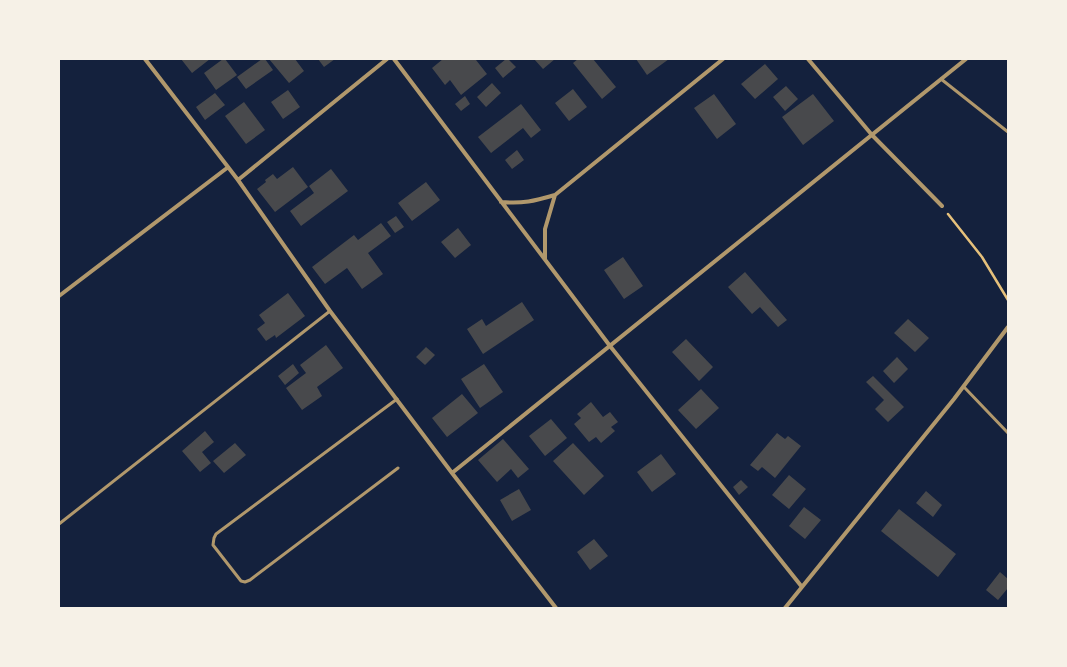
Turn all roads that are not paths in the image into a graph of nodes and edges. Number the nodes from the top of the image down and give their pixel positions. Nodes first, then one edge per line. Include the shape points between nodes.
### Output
1 (145, 59) edge
2 (387, 59) edge
3 (394, 59) edge
4 (723, 59) edge
5 (808, 59) edge
6 (966, 59) edge
7 (941, 79) junction
8 (1008, 132) edge
9 (872, 135) junction
10 (227, 168) junction
11 (238, 180) junction
12 (554, 195) junction
13 (501, 202) junction
14 (942, 206) road end
15 (545, 259) junction
16 (59, 296) edge
17 (330, 311) junction
18 (1008, 328) edge
19 (610, 346) junction
20 (964, 388) junction
21 (397, 399) junction
22 (1008, 433) edge
23 (398, 468) dead end
24 (452, 473) junction
25 (59, 524) edge
26 (802, 587) junction
27 (556, 608) edge
28 (785, 608) edge

1 - 10 street
2 - 11 street
3 - 13 street
4 - 12 street
5 - 9 street
6 - 7 street
7 - 8 lane
7 - 9 street
9 - 14 street
9 - 19 street
10 - 11 street
10 - 16 street
11 - 17 street
12 - 13 street via 517,204
12 - 15 street via 545,229
13 - 15 street
15 - 19 street
17 - 21 street
17 - 25 lane
18 - 20 street
19 - 24 street
19 - 26 street
20 - 22 lane
20 - 26 street
21 - 23 lane via 216,534 213,545 241,581 250,580
21 - 24 street
24 - 27 street
26 - 28 street

